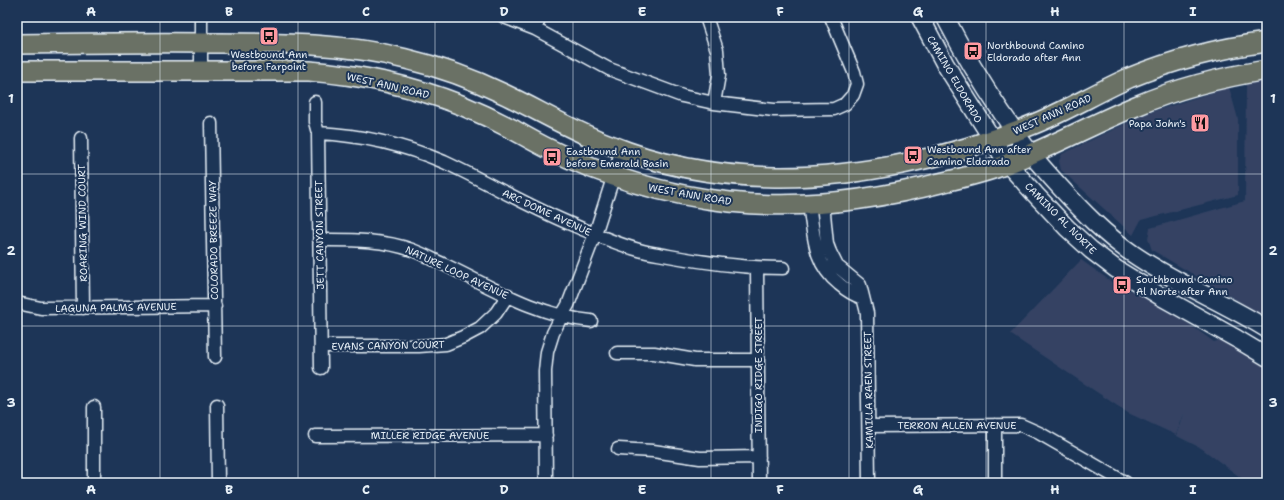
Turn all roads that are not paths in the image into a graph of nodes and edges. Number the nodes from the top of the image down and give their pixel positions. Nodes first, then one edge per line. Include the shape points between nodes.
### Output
1 (201, 17) edge
2 (504, 17) edge
3 (540, 17) edge
4 (706, 17) edge
5 (831, 17) edge
6 (920, 17) edge
7 (945, 17) edge
8 (535, 29) junction
9 (1267, 42) edge
10 (201, 43) junction
11 (17, 44) edge
12 (1267, 70) edge
13 (17, 71) edge
14 (200, 71) junction
15 (315, 102) dead end
16 (714, 103) junction
17 (211, 123) dead end
18 (1014, 131) junction
19 (318, 133) junction
20 (81, 138) dead end
21 (992, 139) junction
22 (622, 150) junction
23 (1031, 154) junction
24 (1008, 164) junction
25 (614, 177) junction
26 (816, 204) junction
27 (595, 234) junction
28 (319, 240) junction
29 (757, 268) junction
30 (783, 268) dead end
31 (1130, 278) junction
32 (508, 295) junction
33 (17, 303) edge
34 (1221, 304) junction
35 (215, 306) junction
36 (83, 308) junction
37 (561, 316) junction
38 (591, 321) dead end
39 (1212, 325) junction
40 (1267, 329) edge
41 (1267, 341) edge
42 (321, 346) junction
43 (617, 353) dead end
44 (215, 357) dead end
45 (1267, 357) edge
46 (758, 360) junction
47 (321, 368) dead end
48 (217, 405) dead end
49 (94, 407) dead end
50 (995, 425) junction
51 (869, 426) junction
52 (546, 435) junction
53 (315, 436) dead end
54 (618, 449) dead end
55 (759, 457) junction
56 (94, 483) edge
57 (218, 483) edge
58 (546, 483) edge
59 (759, 483) edge
60 (869, 483) edge
61 (995, 483) edge
62 (1126, 483) edge

1 - 10 street
2 - 8 street
3 - 8 street
4 - 16 street via 717,50 719,75
5 - 16 street via 857,84 853,95 845,104 834,108 774,110
6 - 21 main road, CAMINO ELDORADO via 945,64
7 - 18 main road via 966,56
8 - 16 street via 610,69 682,96
9 - 18 main road, WEST ANN ROAD via 1213,52 1157,67
10 - 11 main road, WEST ANN ROAD
10 - 14 street
10 - 22 main road, WEST ANN ROAD via 321,45 366,50 409,60 489,87 578,132
12 - 23 main road, WEST ANN ROAD via 1232,76 1174,92 1136,106
13 - 14 main road, WEST ANN ROAD
14 - 25 main road, WEST ANN ROAD via 309,71 367,79 411,89 476,111 544,147
15 - 19 street, JETT CANYON STREET
17 - 35 street, COLORADO BREEZE WAY
18 - 21 main road, WEST ANN ROAD
18 - 23 main road
19 - 27 street, ARC DOME AVENUE via 365,138 444,162 531,206
19 - 28 street, JETT CANYON STREET
20 - 36 street, ROARING WIND COURT
21 - 22 main road, WEST ANN ROAD via 944,154 876,168 794,176 753,176 708,171
21 - 24 main road, CAMINO AL NORTE
22 - 25 street
23 - 24 main road, WEST ANN ROAD
23 - 34 main road, CAMINO AL NORTE via 1076,206 1132,254
24 - 26 main road, WEST ANN ROAD via 918,189
24 - 31 main road, CAMINO AL NORTE via 1091,250
25 - 26 main road, WEST ANN ROAD via 670,193 708,199 750,204
25 - 27 street
26 - 51 street, KAMILLA RAEN STREET via 814,238 821,264 842,287 863,298 867,313
27 - 29 street, ARC DOME AVENUE via 639,250 697,262
27 - 37 street via 568,305
28 - 32 street, NATURE LOOP AVENUE via 389,243 413,250
28 - 42 street, JETT CANYON STREET
29 - 30 street, ARC DOME AVENUE
29 - 46 street, INDIGO RIDGE STREET
31 - 34 main road via 1160,285 1192,302 1211,307
31 - 39 main road, CAMINO AL NORTE
32 - 37 street, NATURE LOOP AVENUE via 534,308
32 - 42 street, EVANS CANYON COURT via 496,314 480,328 446,344
33 - 36 street, LAGUNA PALMS AVENUE via 41,308
34 - 40 main road, CAMINO AL NORTE
35 - 36 street, LAGUNA PALMS AVENUE
35 - 44 street, COLORADO BREEZE WAY
37 - 38 street, NATURE LOOP AVENUE
37 - 52 street via 547,352
39 - 41 main road via 1226,319
39 - 45 main road, CAMINO AL NORTE
42 - 47 street, JETT CANYON STREET
43 - 46 street via 654,353 695,360
46 - 55 street, INDIGO RIDGE STREET
48 - 57 street
49 - 56 street
50 - 51 street, TERRON ALLEN AVENUE
50 - 61 street
50 - 62 street, TERRON ALLEN AVENUE via 1020,425 1039,433
51 - 60 street, KAMILLA RAEN STREET
52 - 53 street, MILLER RIDGE AVENUE
52 - 58 street
54 - 55 street via 700,458
55 - 59 street, INDIGO RIDGE STREET

